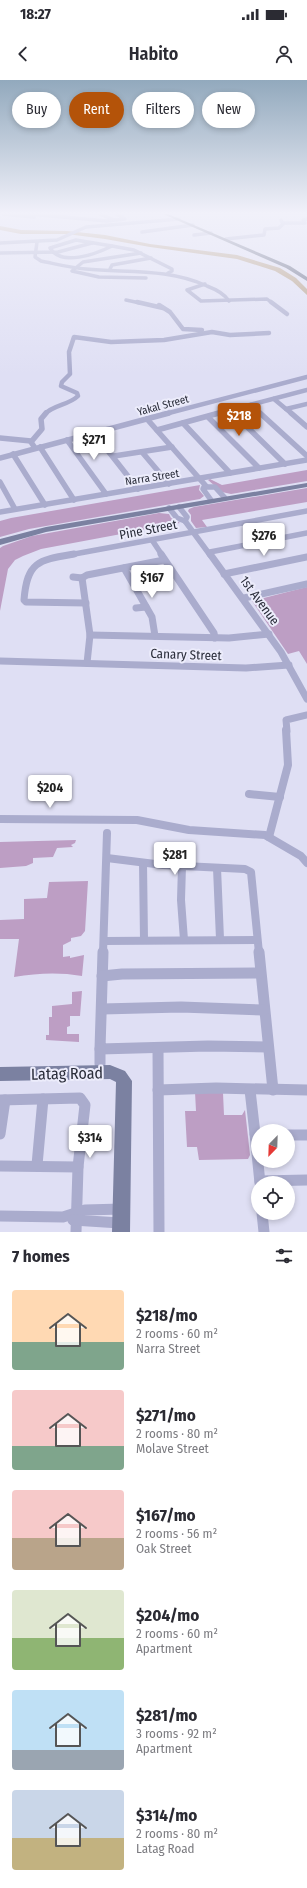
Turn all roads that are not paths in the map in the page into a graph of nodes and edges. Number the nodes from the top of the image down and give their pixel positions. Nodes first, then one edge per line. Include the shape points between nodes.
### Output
1 (74, 268) edge
2 (88, 268) edge
3 (170, 268) edge
4 (291, 268) edge
5 (110, 269) joint
6 (168, 272) junction
7 (146, 278) dead end
8 (307, 279) edge
9 (205, 284) junction
10 (126, 300) dead end
11 (229, 301) junction
12 (159, 305) dead end
13 (165, 308) junction
14 (286, 314) dead end
15 (184, 329) junction
16 (270, 331) dead end
17 (214, 332) junction
18 (183, 337) junction
19 (307, 377) edge
20 (307, 390) edge
21 (274, 399) junction
22 (307, 404) edge
23 (251, 405) junction
24 (286, 409) junction
25 (230, 411) junction
26 (208, 417) junction
27 (147, 419) junction
28 (183, 423) junction
29 (307, 427) edge
30 (157, 430) junction
31 (94, 433) junction
32 (0, 438) edge
33 (67, 440) junction
34 (31, 441) junction
35 (172, 447) junction
36 (37, 448) junction
37 (142, 452) junction
38 (13, 454) junction
39 (114, 456) junction
40 (307, 456) edge
41 (0, 458) edge
42 (307, 460) edge
43 (285, 464) junction
44 (259, 468) junction
45 (230, 473) junction
46 (200, 479) junction
47 (0, 482) edge
48 (169, 484) junction
49 (307, 485) edge
50 (206, 486) junction
51 (138, 489) junction
52 (106, 494) junction
53 (7, 495) junction
54 (0, 496) edge
55 (222, 496) junction
56 (209, 498) junction
57 (74, 500) junction
58 (45, 505) junction
59 (179, 507) junction
60 (169, 508) junction
61 (15, 509) junction
62 (307, 511) edge
63 (0, 512) edge
64 (185, 521) junction
65 (193, 532) junction
66 (307, 533) edge
67 (152, 540) junction
68 (0, 542) edge
69 (210, 552) junction
70 (307, 557) edge
71 (164, 560) junction
72 (124, 568) junction
73 (224, 574) junction
74 (73, 577) dead end
75 (82, 578) junction
76 (307, 584) edge
77 (244, 598) junction
78 (86, 603) junction
79 (146, 606) junction
80 (136, 608) dead end
81 (269, 634) junction
82 (90, 635) junction
83 (155, 636) junction
84 (215, 638) junction
85 (0, 662) edge
86 (84, 663) junction
87 (289, 665) junction
88 (307, 699) edge
89 (307, 715) edge
90 (249, 794) dead end
91 (280, 797) junction
92 (0, 819) edge
93 (107, 832) dead end
94 (270, 837) junction
95 (107, 858) junction
96 (307, 862) edge
97 (143, 863) junction
98 (182, 866) junction
99 (217, 868) junction
100 (220, 939) junction
101 (144, 940) junction
102 (184, 940) junction
103 (257, 940) junction
104 (104, 941) junction
105 (260, 973) junction
106 (102, 976) junction
107 (102, 1009) junction
108 (264, 1010) junction
109 (268, 1047) junction
110 (158, 1048) junction
111 (100, 1049) junction
112 (100, 1064) dead end
113 (0, 1074) edge
114 (158, 1090) junction
115 (250, 1090) junction
116 (273, 1090) junction
117 (307, 1090) edge
118 (42, 1099) junction
119 (3, 1100) edge
120 (255, 1124) edge
121 (0, 1134) edge
122 (295, 1135) edge
123 (307, 1135) edge
124 (37, 1165) junction
125 (0, 1166) edge
126 (78, 1167) junction
127 (307, 1180) edge
128 (295, 1181) edge
129 (0, 1216) edge
130 (263, 1220) edge
131 (121, 1221) edge
132 (76, 1222) edge
133 (159, 1232) edge
134 (264, 1232) edge

1 - 7 street via 72,270 99,278
2 - 5 street
3 - 6 street via 172,271
4 - 8 main road
5 - 6 street
6 - 9 street
9 - 11 street via 226,296
9 - 11 street via 187,290 199,301
10 - 13 street via 139,301 149,307
11 - 14 street via 267,299
12 - 13 street
13 - 15 street
15 - 17 street
15 - 18 street
16 - 17 street via 230,335
17 - 18 street
18 - 34 street via 111,342 74,337 70,352 70,374 61,386 77,393 78,396 73,401 46,413 40,420 42,429
19 - 27 street, Yakal Street
20 - 21 street
21 - 23 street
21 - 24 street
22 - 24 street
23 - 25 street
23 - 40 street
24 - 29 street
25 - 26 street
25 - 43 street
26 - 28 street
26 - 44 street
27 - 30 street
27 - 31 street, Yakal Street
28 - 30 street
28 - 45 street
30 - 35 street
31 - 33 street, Yakal Street
31 - 39 street
32 - 34 street
33 - 36 street, Yakal Street
33 - 52 street
34 - 36 street via 32,446
35 - 37 street
35 - 46 street
36 - 38 street, Yakal Street
36 - 57 street
37 - 39 street
37 - 48 street
38 - 41 street, Yakal Street
38 - 58 street
39 - 51 street
42 - 43 street, Narra Street
43 - 44 street, Narra Street
44 - 45 street, Narra Street
45 - 46 street, Narra Street
46 - 48 street, Narra Street
46 - 50 street
47 - 53 street
48 - 51 street, Narra Street
49 - 55 street
50 - 55 street via 215,487
50 - 56 street via 202,489
51 - 52 street, Narra Street
52 - 57 street, Narra Street
53 - 54 street
53 - 61 street
55 - 56 street
56 - 59 street
57 - 58 street, Narra Street
58 - 61 street, Narra Street
59 - 60 street
59 - 64 street via 187,517
60 - 64 street via 177,518
60 - 68 street via 40,531
61 - 63 street, Narra Street
62 - 65 street, Pine Street
64 - 65 street, 1st Avenue
65 - 67 street, Pine Street
65 - 69 street, 1st Avenue
66 - 69 street
67 - 71 street
67 - 78 street, Pine Street via 57,557 38,563 30,569 26,577 26,602
69 - 73 street, 1st Avenue
70 - 73 street
71 - 72 street
71 - 84 street
72 - 75 street
72 - 79 street
73 - 77 street, 1st Avenue
74 - 75 street
75 - 78 street
76 - 77 street
77 - 81 street, 1st Avenue
78 - 82 street
79 - 80 street
79 - 83 street via 153,622
81 - 84 street
81 - 87 street, 1st Avenue
82 - 83 street
82 - 86 street
83 - 84 street
85 - 86 street, Canary Street
86 - 87 street, Canary Street via 246,668
87 - 88 street, 1st Avenue
89 - 91 street via 286,720 289,759
90 - 91 street
91 - 94 street
92 - 94 street via 137,820 189,830
93 - 95 street
94 - 96 street
95 - 97 street
95 - 104 street
97 - 98 street
97 - 101 street
98 - 99 street
98 - 102 street
99 - 100 street
99 - 103 street via 245,869 251,872
100 - 102 street
100 - 103 street
101 - 102 street
101 - 104 street
103 - 105 street
104 - 106 street
105 - 106 street
105 - 108 street
106 - 107 street
107 - 108 street via 181,1007
107 - 111 street
108 - 109 street
109 - 110 street
109 - 116 street
110 - 111 street
110 - 114 street
111 - 112 street
113 - 131 street, Latag Road via 110,1072 122,1078 124,1081
114 - 115 street
114 - 133 street
115 - 116 street
115 - 120 street
116 - 117 street
118 - 119 street
118 - 124 street
118 - 126 street via 83,1100 85,1105
119 - 121 street
122 - 123 street
124 - 125 street
124 - 126 street
126 - 132 street
127 - 128 street
129 - 132 street via 64,1217
130 - 134 street
131 - 132 street

